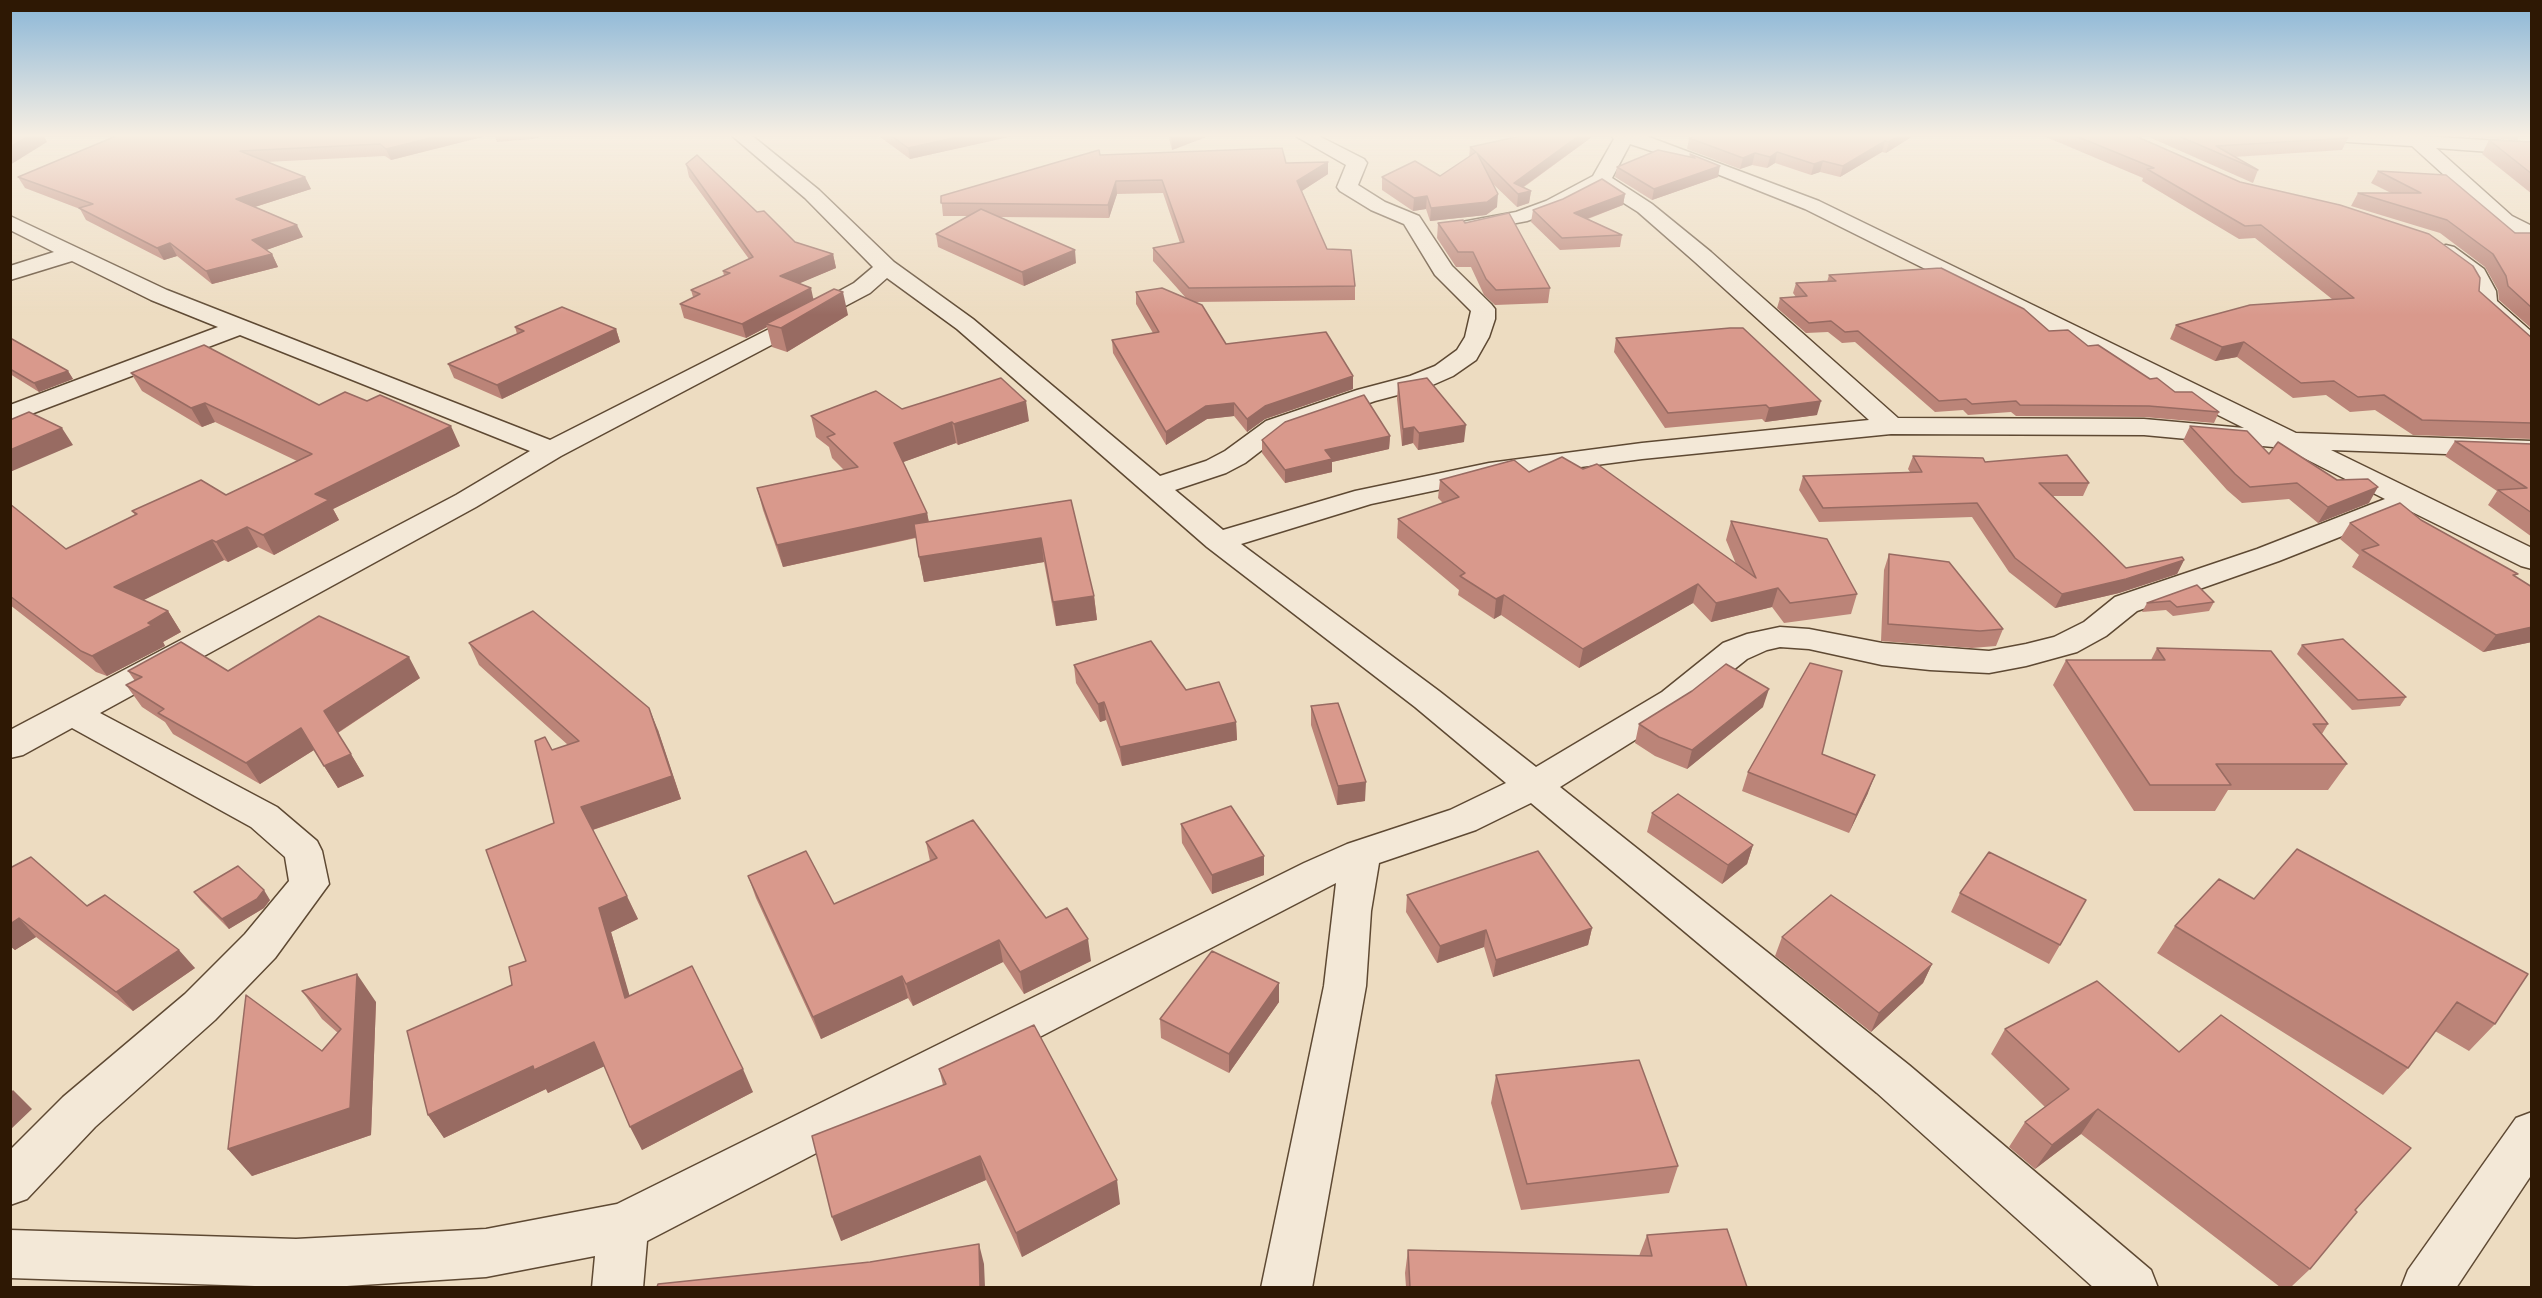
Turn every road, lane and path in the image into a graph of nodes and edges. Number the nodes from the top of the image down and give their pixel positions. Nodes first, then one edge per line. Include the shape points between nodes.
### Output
1 (813, 195) edge
2 (1359, 195) edge
3 (1573, 195) edge
4 (1624, 195) edge
5 (1788, 195) edge
6 (2477, 195) edge
7 (10, 222) edge
8 (1435, 230) junction
9 (2532, 235) edge
10 (2431, 240) edge
11 (73, 253) junction
12 (886, 267) junction
13 (10, 273) edge
14 (240, 327) junction
15 (2532, 345) edge
16 (10, 414) edge
17 (1891, 426) junction
18 (2292, 441) junction
19 (2532, 449) edge
20 (551, 450) junction
21 (1155, 486) junction
22 (2408, 500) junction
23 (1218, 541) junction
24 (2532, 561) edge
25 (71, 712) junction
26 (10, 746) edge
27 (1535, 785) junction
28 (1361, 854) junction
29 (2532, 1133) edge
30 (10, 1183) edge
31 (623, 1227) junction
32 (10, 1254) edge
33 (617, 1287) edge
34 (1286, 1287) edge
35 (2133, 1287) edge
36 (2426, 1287) edge

1 - 12 street
2 - 8 street
3 - 8 street via 1520,217
4 - 17 street via 1695,250
5 - 18 street
6 - 9 street via 2505,220
7 - 11 street
8 - 21 street via 1443,270 1483,309 1480,328 1467,355 1444,371 1419,381 1275,427 1216,467
10 - 15 street via 2476,274 2485,291 2485,303
11 - 13 street
11 - 14 street via 159,295
12 - 20 street via 862,288
12 - 21 street via 965,324
14 - 16 street
14 - 20 street
17 - 18 street via 2145,428
17 - 23 street via 1489,471 1365,497
18 - 19 street
18 - 22 street
20 - 25 street via 466,501
21 - 23 street
22 - 24 street
22 - 27 street via 2268,555 2126,604 2095,630 2065,645 2026,655 1989,662 1930,659 1809,639 1780,637 1759,641 1735,651 1674,700
23 - 27 street
25 - 26 street
25 - 30 street via 264,817 303,851 309,884 261,946 223,984 79,1112
27 - 28 street via 1463,820
27 - 35 street via 1893,1079
28 - 31 street
28 - 34 street via 1351,911 1345,986
29 - 36 street
31 - 32 street via 486,1253 296,1264
31 - 33 street

